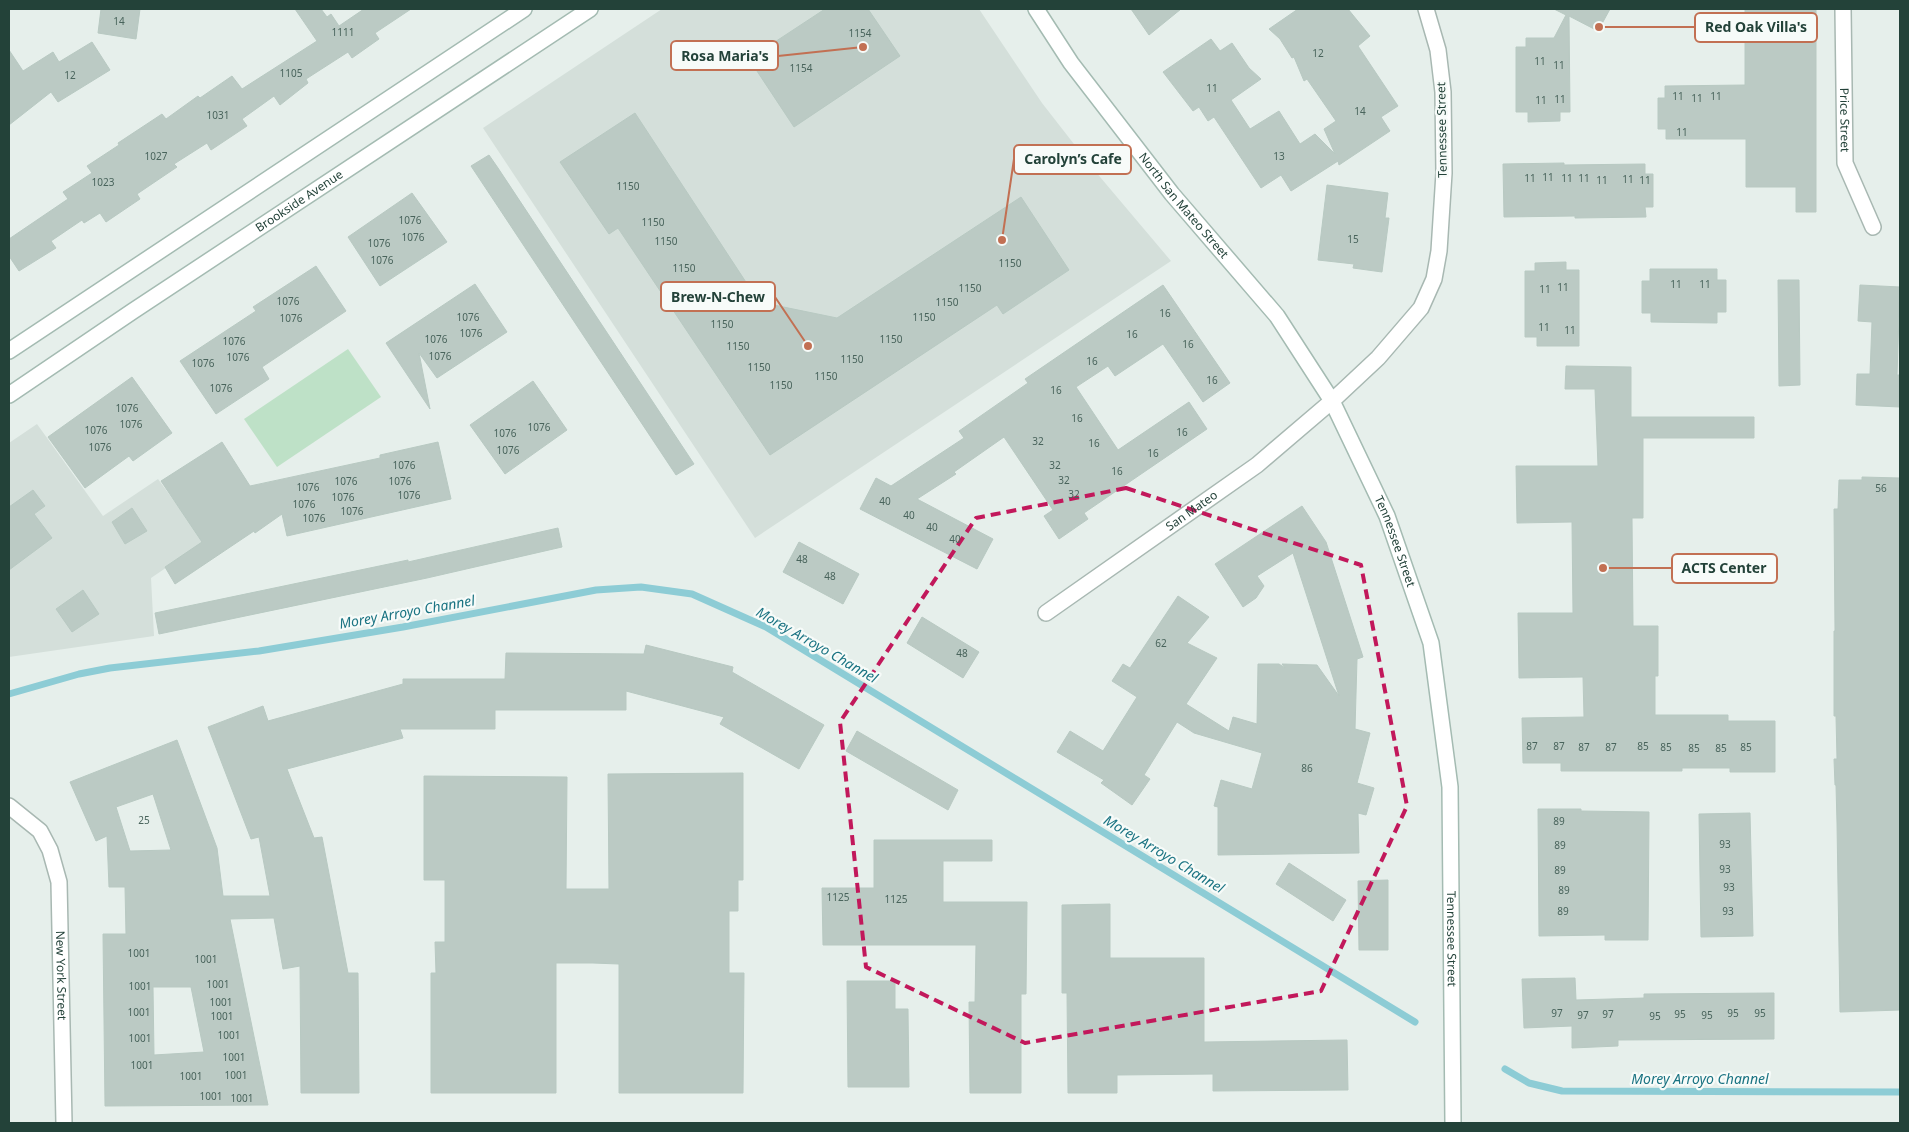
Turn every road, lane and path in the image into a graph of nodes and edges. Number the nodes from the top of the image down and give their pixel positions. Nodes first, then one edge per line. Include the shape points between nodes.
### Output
1 (524, 9) edge
2 (590, 9) edge
3 (1036, 9) edge
4 (1426, 9) edge
5 (1842, 9) edge
6 (1873, 227) dead end
7 (9, 351) edge
8 (9, 395) edge
9 (1332, 401) junction
10 (1046, 613) dead end
11 (9, 806) edge
12 (64, 1123) edge
13 (1452, 1123) edge

1 - 7 main road
2 - 8 main road, Brookside Avenue
3 - 9 main road, North San Mateo Street via 1071,63 1172,194 1277,316
4 - 9 main road, Tennessee Street via 1438,50 1443,92 1444,173 1434,280 1421,308 1378,358
5 - 6 main road, Price Street via 1845,163
9 - 10 main road, San Mateo via 1257,465
9 - 13 main road, Tennessee Street via 1387,516 1431,643 1450,787
11 - 12 main road, New York Street via 40,831 50,850 59,882

